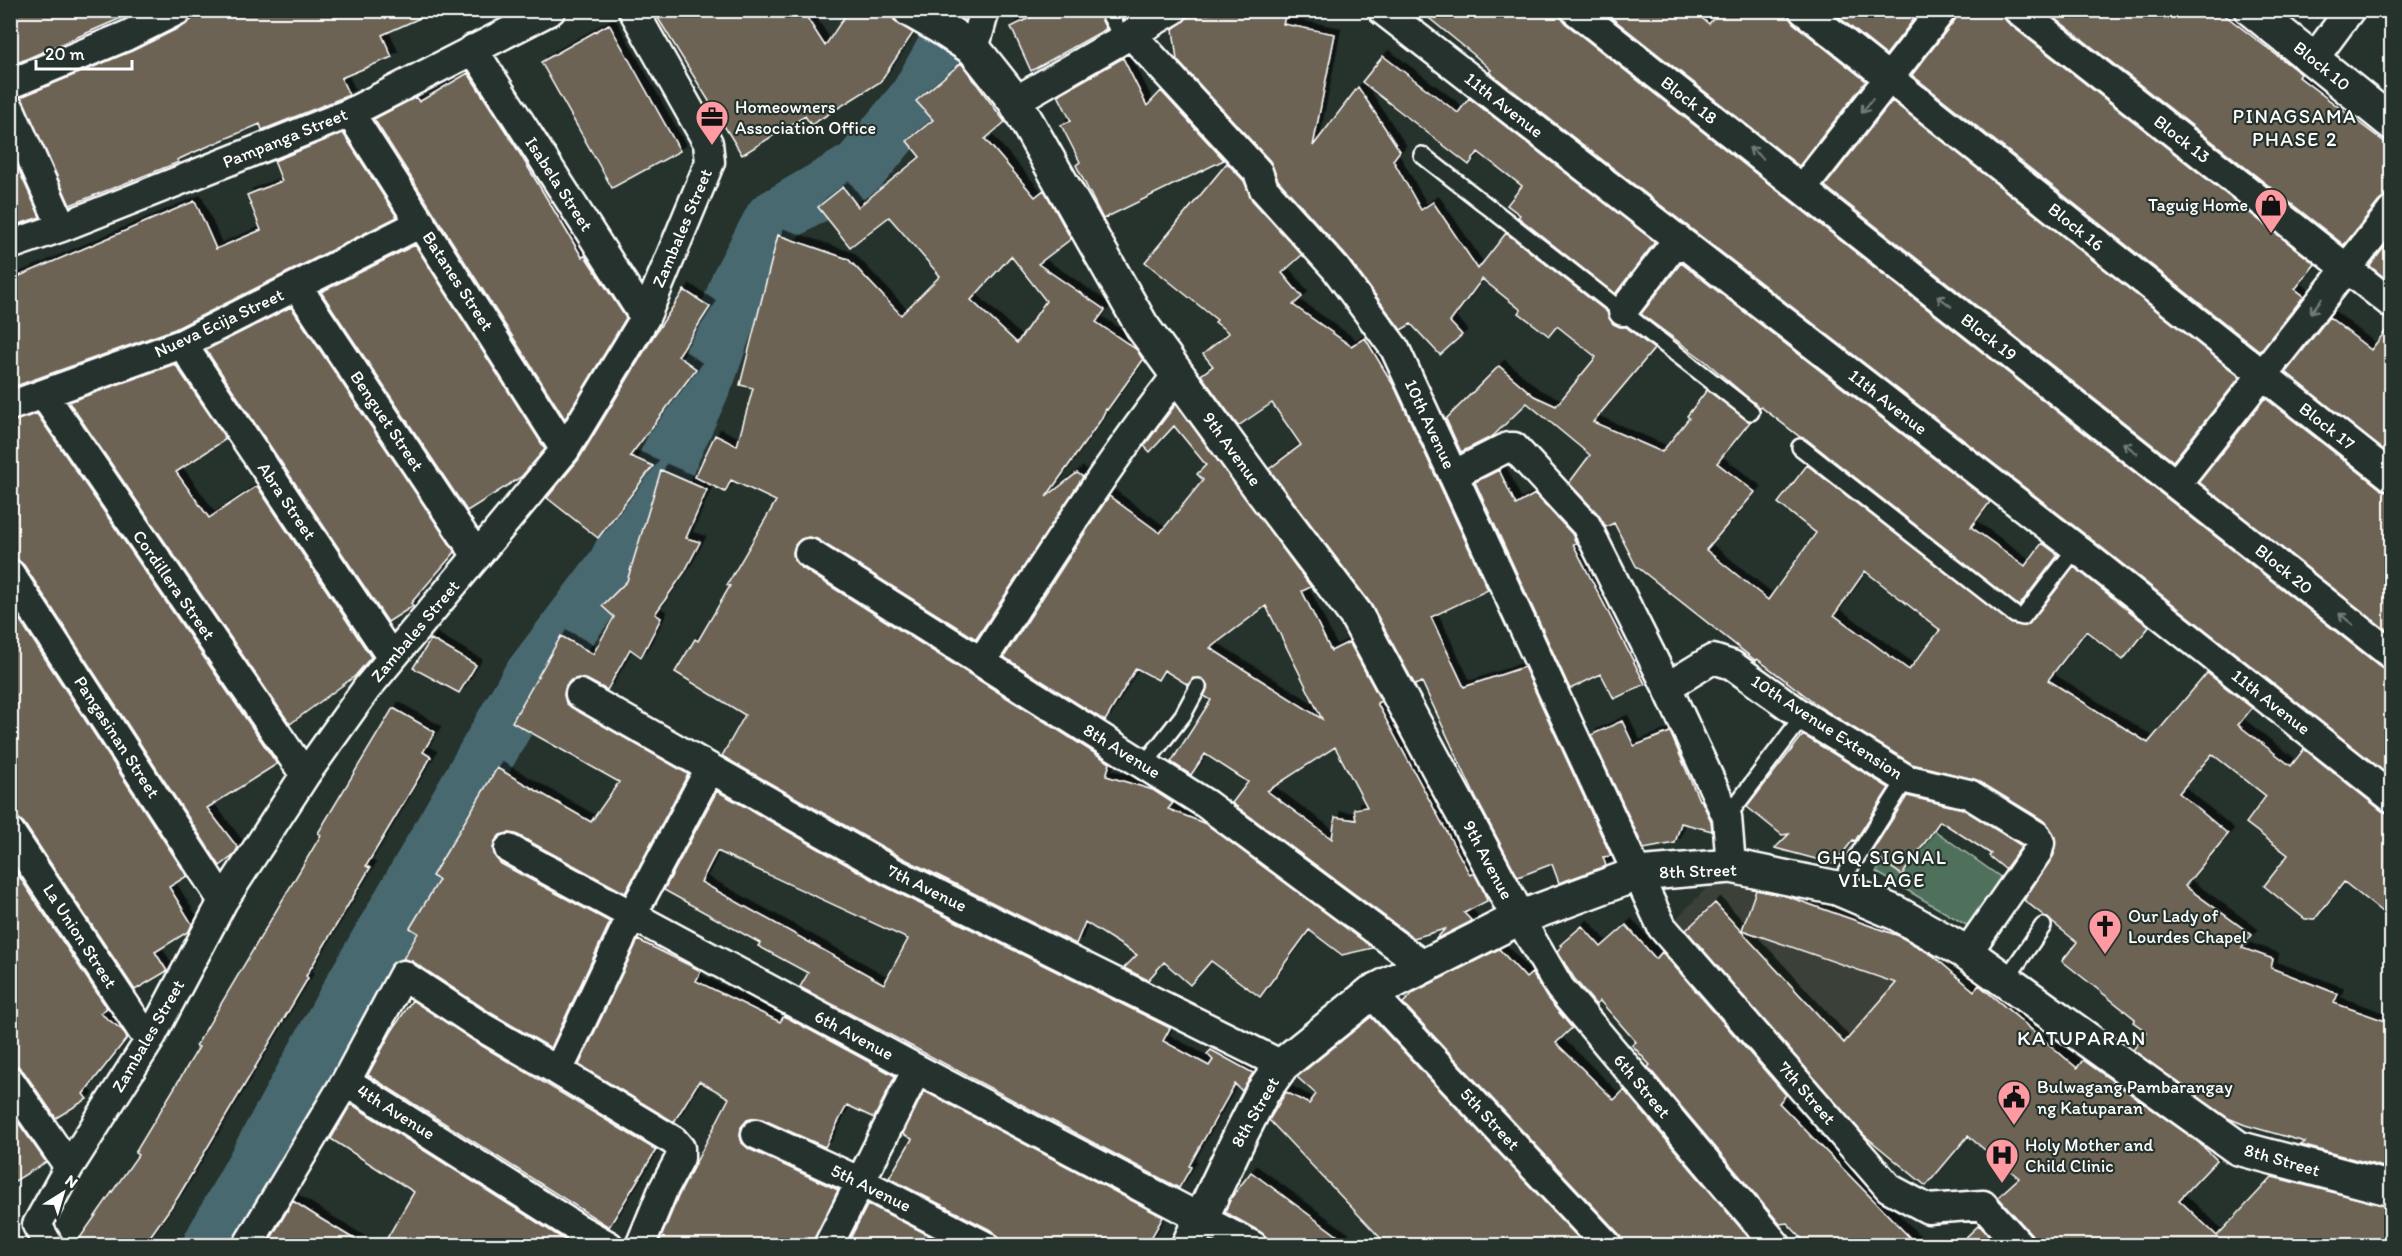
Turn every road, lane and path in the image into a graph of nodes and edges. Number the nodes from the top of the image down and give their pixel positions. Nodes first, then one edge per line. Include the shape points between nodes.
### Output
1 (178, 10) edge
2 (551, 10) edge
3 (633, 10) edge
4 (910, 10) edge
5 (985, 10) edge
6 (1107, 10) edge
7 (1173, 10) edge
8 (1382, 10) edge
9 (1575, 10) edge
10 (1803, 10) edge
11 (1942, 10) edge
12 (2018, 10) edge
13 (2252, 10) edge
14 (2350, 10) edge
15 (1127, 37) junction
16 (959, 39) junction
17 (473, 49) junction
18 (2313, 60) junction
19 (1889, 78) junction
20 (10, 84) edge
21 (1015, 101) junction
22 (10, 109) edge
23 (350, 113) junction
24 (2391, 123) edge
25 (1422, 155) dead end
26 (1802, 189) junction
27 (2391, 211) edge
28 (420, 223) junction
29 (62, 227) junction
30 (1678, 239) junction
31 (10, 245) edge
32 (2345, 268) junction
33 (297, 286) junction
34 (2391, 304) edge
35 (1623, 311) junction
36 (645, 318) junction
37 (182, 344) junction
38 (1178, 374) junction
39 (2262, 375) junction
40 (44, 395) junction
41 (10, 406) edge
42 (1751, 412) dead end
43 (1800, 447) dead end
44 (565, 450) junction
45 (1453, 475) junction
46 (2391, 477) edge
47 (2176, 484) junction
48 (2076, 548) junction
49 (808, 553) dead end
50 (477, 556) junction
51 (10, 574) edge
52 (2391, 655) edge
53 (392, 658) junction
54 (981, 662) junction
55 (1198, 687) dead end
56 (1667, 687) junction
57 (580, 694) dead end
58 (1803, 716) junction
59 (1144, 765) junction
60 (710, 768) junction
61 (305, 775) junction
62 (1906, 779) junction
63 (2391, 798) edge
64 (1727, 817) junction
65 (10, 832) edge
66 (509, 849) dead end
67 (1731, 866) junction
68 (1637, 874) junction
69 (1837, 888) junction
70 (223, 901) junction
71 (631, 917) junction
72 (1520, 918) junction
73 (2043, 926) dead end
74 (1967, 953) junction
75 (1424, 966) junction
76 (2005, 981) junction
77 (1371, 993) junction
78 (149, 1041) junction
79 (1282, 1065) junction
80 (917, 1069) junction
81 (558, 1071) junction
82 (10, 1081) edge
83 (346, 1081) junction
84 (756, 1134) dead end
85 (69, 1167) junction
86 (861, 1182) junction
87 (2391, 1189) edge
88 (1195, 1231) edge
89 (50, 1245) edge
90 (246, 1245) edge
91 (609, 1245) edge
92 (640, 1245) edge
93 (828, 1245) edge
94 (985, 1245) edge
95 (1253, 1245) edge
96 (1608, 1245) edge
97 (1777, 1245) edge
98 (2020, 1245) edge

1 - 20 street
2 - 17 street, Pampanga Street
3 - 36 street, Zambales Street via 708,143 710,162
4 - 16 street, 9th Avenue
5 - 16 street
6 - 15 lane
7 - 15 street
8 - 30 street, 11th Avenue
26 -> 9 street, Block 18
10 - 19 street, Block 16
11 - 19 street
12 - 32 street, Block 13
13 - 18 street, Block 10
14 - 18 street
15 - 21 street
15 - 45 street, 10th Avenue via 1258,172 1263,189 1336,269 1395,349
16 - 21 street, 9th Avenue
17 - 23 street, Pampanga Street
17 - 36 street, Isabela Street
18 - 24 street, Block 10
19 -> 26 street
19 - 39 street, Block 16
21 - 38 street, 9th Avenue via 1142,326
22 - 29 street
23 - 28 street, Batanes Street
23 - 29 street, Pampanga Street
25 - 35 lane
47 -> 26 street, Block 19
27 - 32 street
28 - 33 street, Nueva Ecija Street
28 - 44 street, Batanes Street
29 - 31 street, Pampanga Street
30 - 35 street
30 - 48 street, 11th Avenue
32 - 34 street, Block 13
32 -> 39 street
33 - 37 street, Nueva Ecija Street
33 - 50 street, Benguet Street
35 - 42 lane
36 - 44 street, Zambales Street
37 - 40 street, Nueva Ecija Street
37 - 53 street, Abra Street
38 - 54 street via 1057,544
38 - 72 street, 9th Avenue via 1356,615
39 - 46 street, Block 17
39 - 47 street
40 - 41 street, Nueva Ecija Street
40 - 61 street, Cordillera Street
43 - 48 lane via 2015,615 2023,617
44 - 50 street, Zambales Street
45 - 56 street via 1508,447 1518,450 1586,525
45 - 68 street, 10th Avenue
52 -> 47 street, Block 20
48 - 63 street, 11th Avenue
49 - 54 street, 8th Avenue
50 - 53 street, Zambales Street
51 - 70 street, Pangasinan Street
53 - 61 street, Zambales Street
54 - 59 street, 8th Avenue
55 - 59 lane via 1183,715
56 - 58 street, 10th Avenue Extension via 1713,659 1732,665
56 - 64 street
57 - 60 street, 7th Avenue
58 - 62 street, 10th Avenue Extension
58 - 64 lane
59 - 75 street, 8th Avenue via 1206,804
60 - 71 street
60 - 79 street, 7th Avenue via 891,871
61 - 70 street, Zambales Street
62 - 69 lane
62 - 74 street, 10th Avenue Extension via 1969,794 2037,836 2040,843
64 - 67 street
65 - 78 street, La Union Street
66 - 71 street, 6th Avenue
67 - 68 street, 8th Street
67 - 69 street, 8th Street
68 - 72 street, 8th Street
68 - 98 street, 7th Street via 1662,927 1889,1188 1928,1209 1983,1205
69 - 74 street, 8th Street via 1896,913
70 - 78 street, Zambales Street
71 - 80 street, 6th Avenue
71 - 81 street
72 - 75 street, 8th Street
72 - 97 street, 6th Street via 1560,988
73 - 76 lane
74 - 76 street, 8th Street
75 - 77 street, 8th Street
76 - 87 street, 8th Street via 2238,1148
77 - 79 street, 8th Street
77 - 96 street, 5th Street
78 - 85 street, Zambales Street
79 - 88 street, 8th Street via 1257,1103
80 - 86 street
80 - 88 street, 6th Avenue
81 - 83 street via 404,975
81 - 92 street via 680,1148 678,1164
82 - 85 street
83 - 90 street, 4th Avenue
83 - 91 street, 4th Avenue
84 - 86 street, 5th Avenue
85 - 89 street, Zambales Street via 37,1225
86 - 93 street
86 - 94 street, 5th Avenue
88 - 95 street, 6th Avenue

